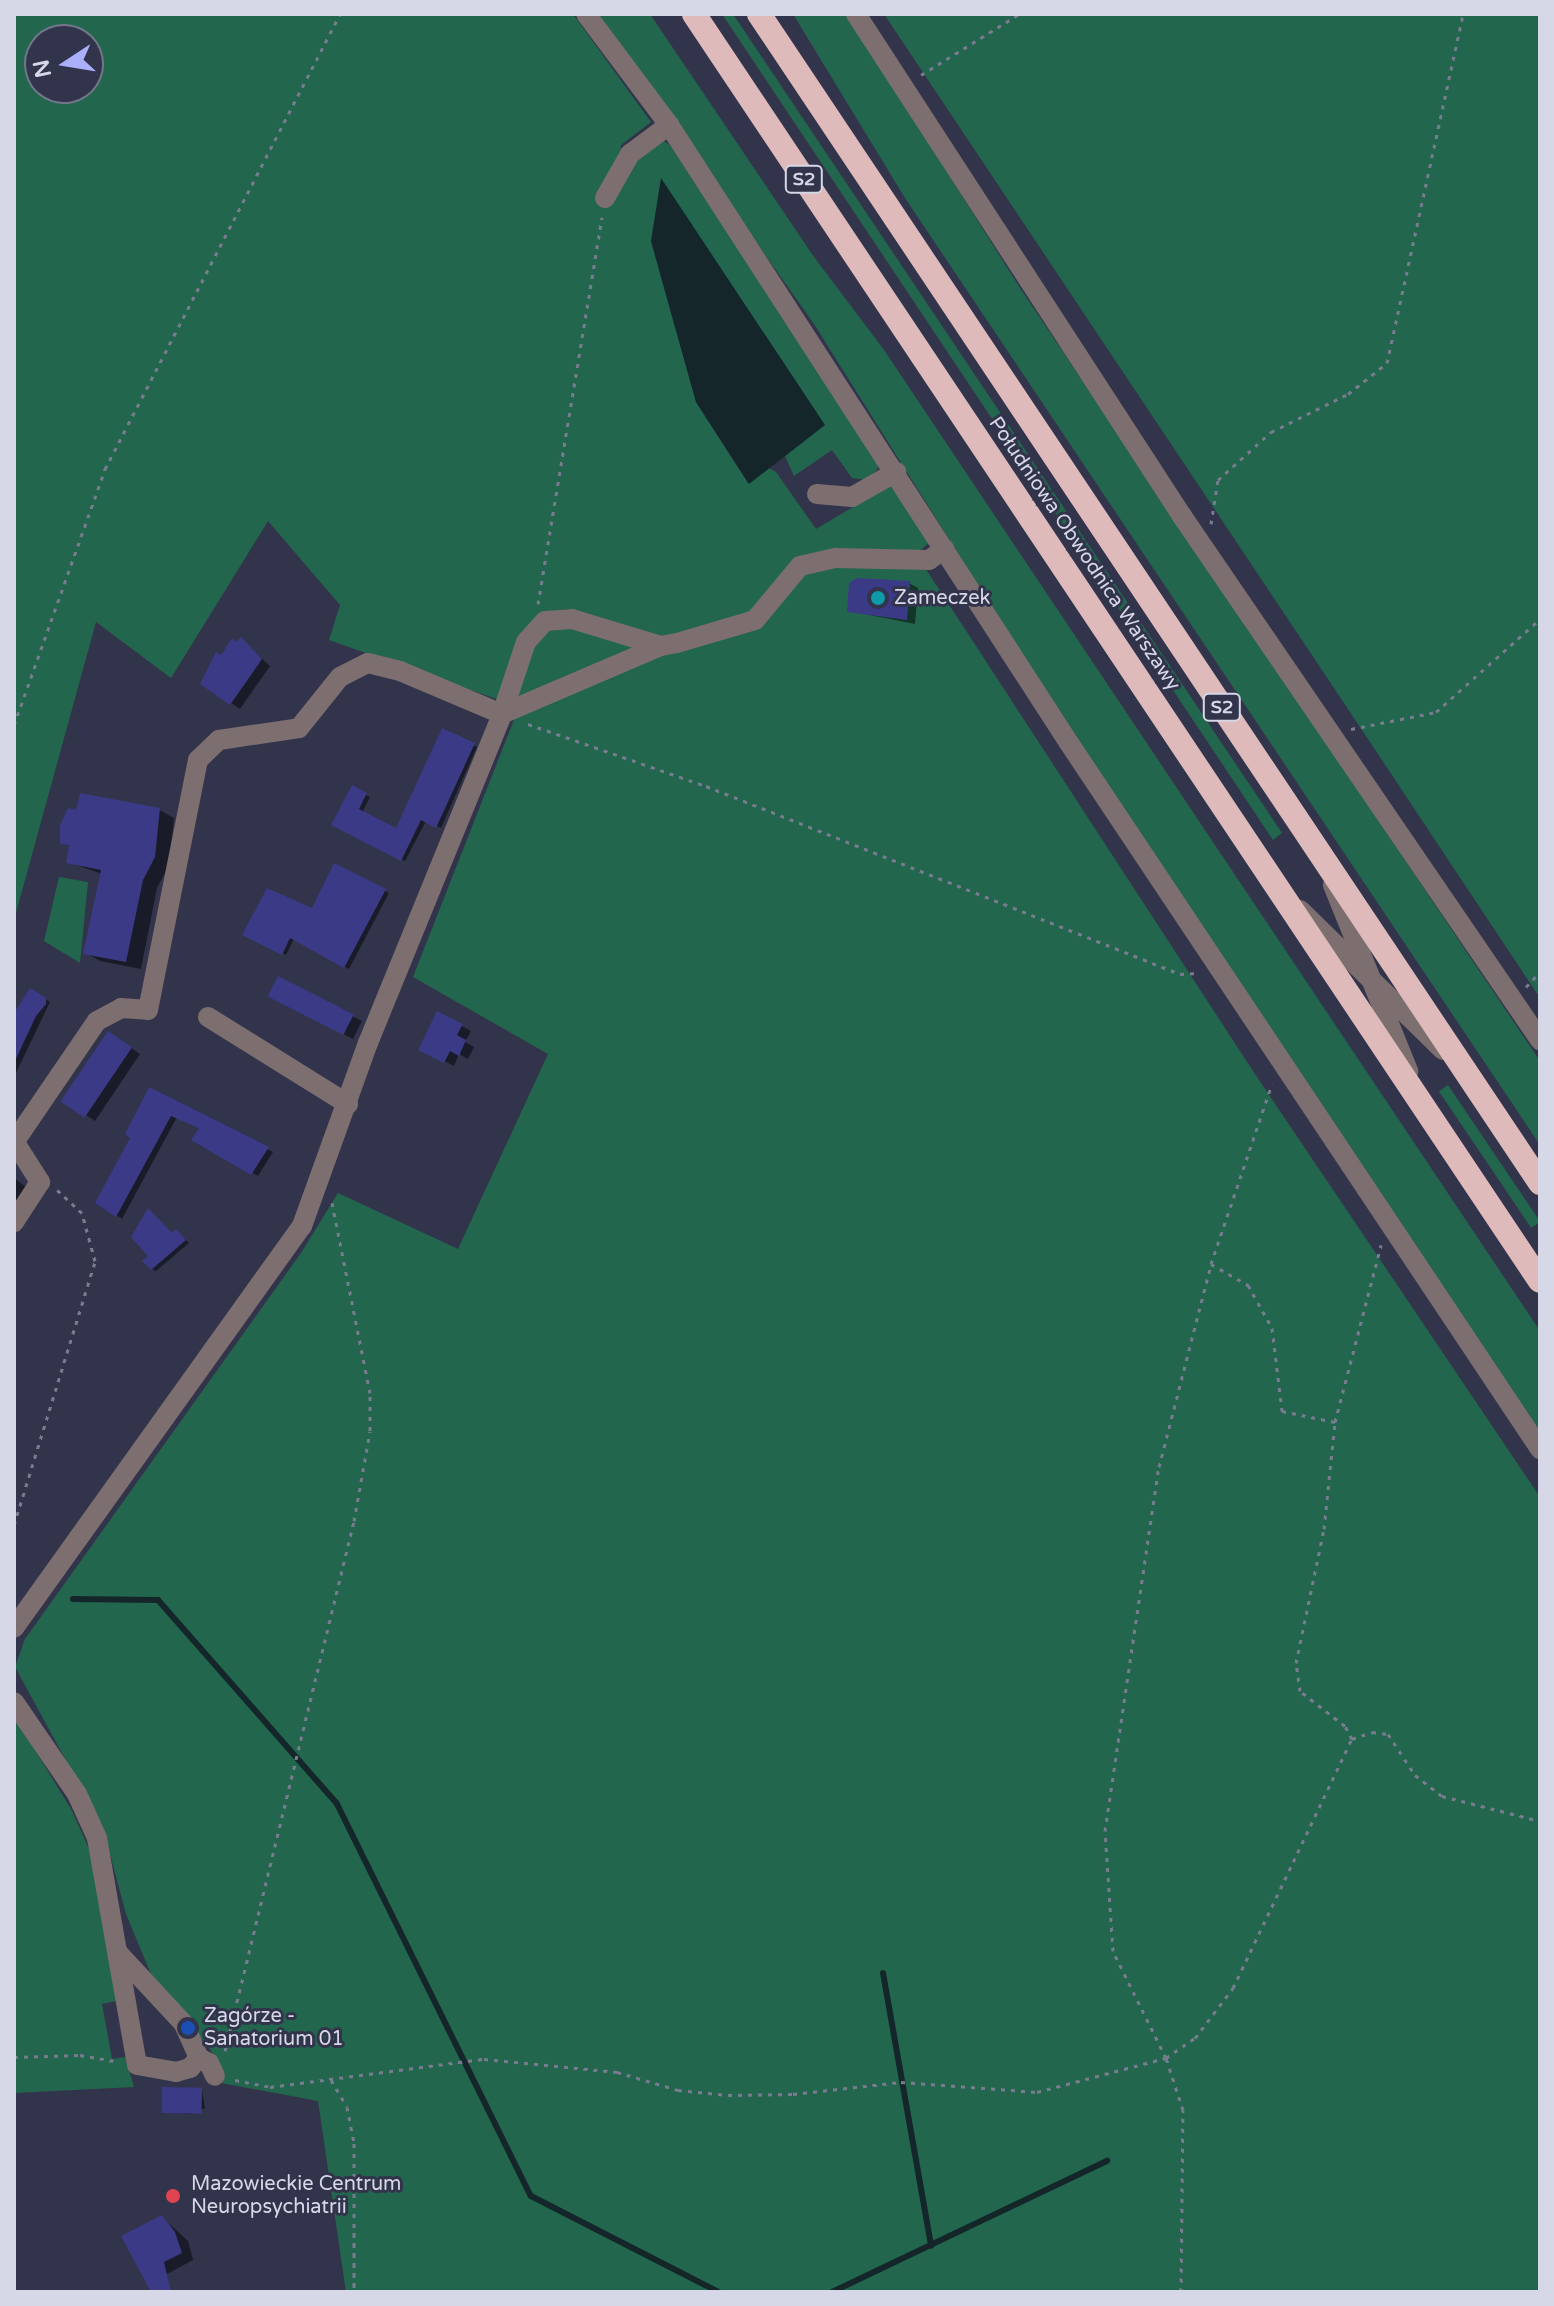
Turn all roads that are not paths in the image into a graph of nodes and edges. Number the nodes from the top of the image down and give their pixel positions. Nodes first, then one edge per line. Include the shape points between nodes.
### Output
1 (586, 14) edge
2 (694, 14) edge
3 (759, 14) edge
4 (856, 14) edge
5 (669, 125) junction
6 (605, 198) road end
7 (896, 472) junction
8 (817, 494) dead end
9 (944, 549) junction
10 (661, 646) junction
11 (502, 714) junction
12 (1321, 856) junction
13 (1277, 887) junction
14 (1371, 979) junction
15 (208, 1017) dead end
16 (1540, 1040) edge
17 (1466, 1072) junction
18 (1420, 1101) junction
19 (348, 1104) junction
20 (14, 1141) edge
21 (1540, 1183) edge
22 (14, 1222) edge
23 (1540, 1281) edge
24 (1540, 1449) edge
25 (14, 1628) edge
26 (14, 1702) edge
27 (119, 1954) junction
28 (199, 2058) junction
29 (215, 2076) road end

1 - 5 street
2 - 13 highway, Południowa Obwodnica Warszawy / S2
3 - 12 highway, Południowa Obwodnica Warszawy / S2
4 - 16 street via 1207,552
5 - 6 street via 630,154
5 - 7 street
7 - 8 street via 852,497
7 - 9 street
9 - 10 street via 927,561 836,558 800,566 755,620
9 - 24 street
10 - 11 street
10 - 11 street via 572,619 545,621 533,628
11 - 19 street
11 - 20 street via 368,663 340,677 299,728 219,740 198,760 148,1010 121,1008 97,1021
12 - 14 street
12 - 17 highway, Południowa Obwodnica Warszawy / S2
13 - 14 street
13 - 18 highway, Południowa Obwodnica Warszawy / S2
14 - 17 street
14 - 18 street
15 - 19 street
17 - 21 highway, Południowa Obwodnica Warszawy / S2
18 - 23 highway, Południowa Obwodnica Warszawy / S2
19 - 25 street via 302,1226
20 - 22 street via 40,1182
26 - 27 street via 77,1794 97,1838
27 - 28 street via 184,2024
27 - 28 street via 137,2065 176,2072
28 - 29 street via 209,2063

